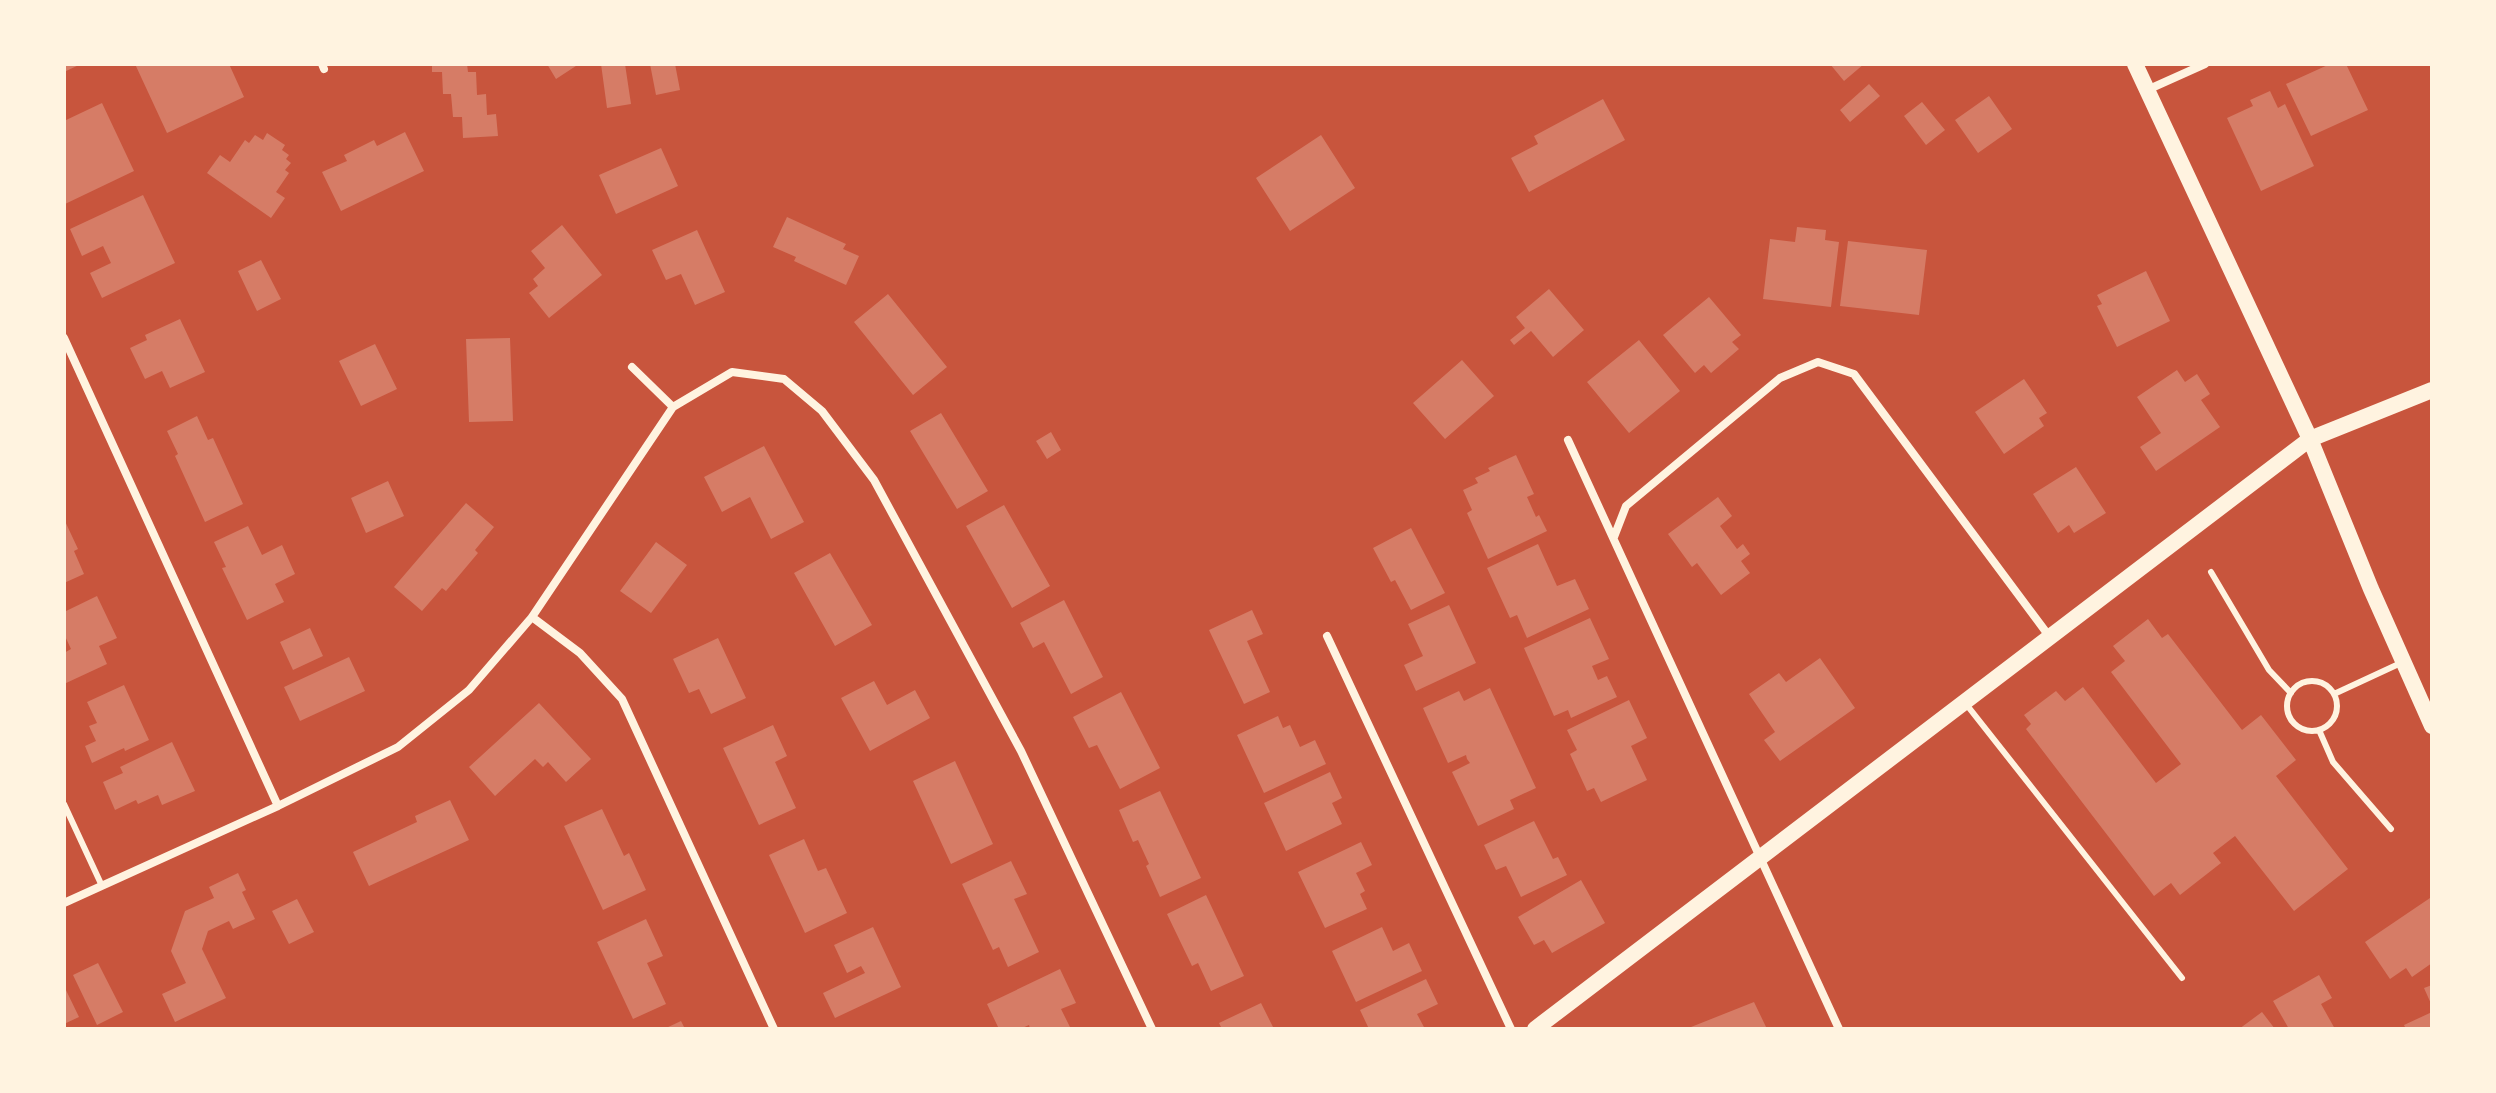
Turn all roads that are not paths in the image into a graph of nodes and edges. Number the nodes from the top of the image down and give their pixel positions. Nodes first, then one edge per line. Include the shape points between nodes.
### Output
1 (2135, 64) edge
2 (2205, 64) edge
3 (2147, 90) junction
4 (64, 338) edge
5 (632, 367) dead end
6 (2432, 390) edge
7 (673, 407) junction
8 (2310, 439) junction
9 (1568, 440) dead end
10 (1614, 537) junction
11 (2211, 572) dead end
12 (532, 617) junction
13 (1327, 636) dead end
14 (2049, 636) junction
15 (2404, 662) junction
16 (2291, 693) junction
17 (2334, 694) junction
18 (1964, 701) junction
19 (2432, 726) edge
20 (2319, 730) junction
21 (64, 804) edge
22 (278, 806) junction
23 (2391, 829) dead end
24 (1760, 857) junction
25 (102, 886) junction
26 (64, 903) edge
27 (2182, 978) dead end
28 (1540, 1027) edge
29 (774, 1029) edge
30 (1152, 1029) edge
31 (1511, 1029) edge
32 (1839, 1029) edge

1 - 3 main road
2 - 3 street
3 - 8 main road
4 - 22 street
5 - 7 street
6 - 8 main road
7 - 12 street
7 - 30 street via 732,372 784,379 822,411 874,480 1021,751
8 - 14 main road
8 - 15 main road
9 - 10 street
10 - 14 street via 1626,506 1780,378 1818,362 1854,374
10 - 24 street
11 - 16 lane via 2269,670
12 - 22 street via 469,690 398,747
12 - 29 street via 580,653 622,699
13 - 31 street
14 - 18 main road
15 - 17 lane
15 - 19 main road
16 - 17 lane via 2316,681
16 - 20 lane via 2287,702 2292,721 2309,731
17 - 20 lane via 2334,718
18 - 24 main road
18 - 27 lane
20 - 23 lane via 2333,762
21 - 25 lane
22 - 25 street
24 - 28 main road
24 - 32 street
25 - 26 street

